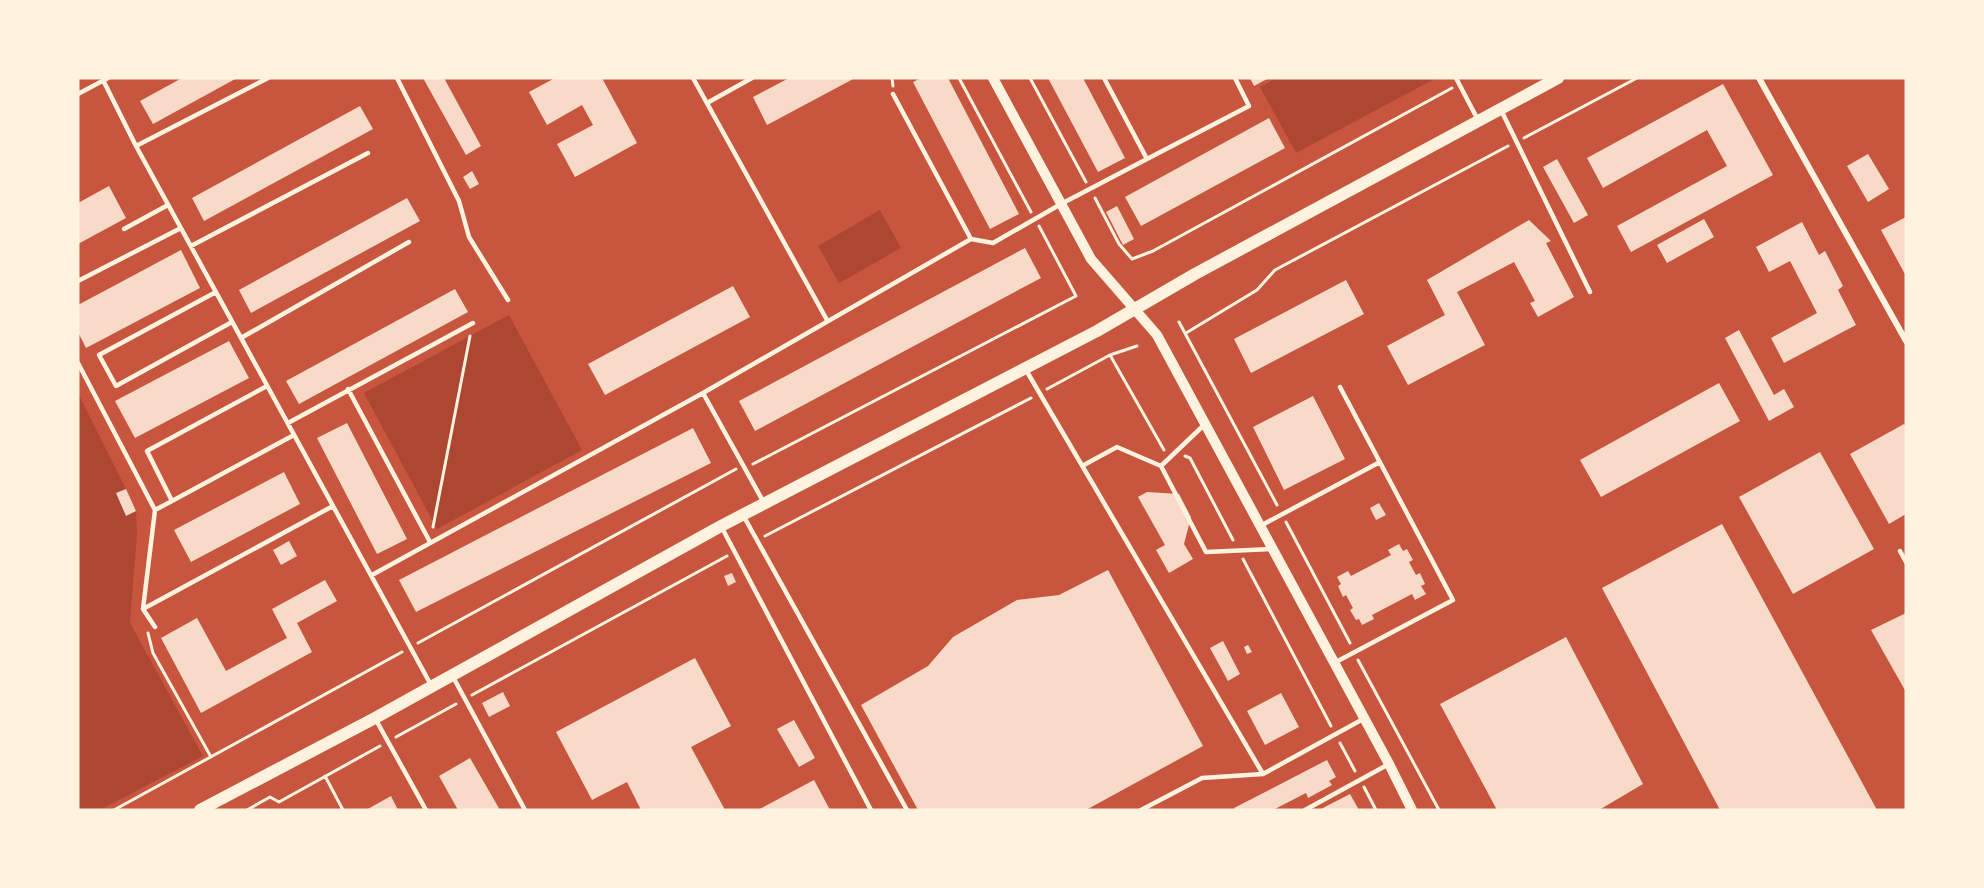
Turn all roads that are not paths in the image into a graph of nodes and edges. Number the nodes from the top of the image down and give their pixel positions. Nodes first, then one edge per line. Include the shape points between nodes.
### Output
1 (268, 78) edge
2 (397, 78) edge
3 (693, 78) edge
4 (752, 78) edge
5 (993, 78) edge
6 (1104, 78) edge
7 (1235, 78) edge
8 (1456, 78) edge
9 (1558, 78) edge
10 (1759, 78) edge
11 (106, 79) edge
12 (78, 94) edge
13 (893, 94) dead end
14 (707, 103) junction
15 (1501, 110) junction
16 (1479, 122) junction
17 (136, 146) junction
18 (368, 153) dead end
19 (1147, 159) junction
20 (1061, 204) junction
21 (168, 205) junction
22 (180, 228) junction
23 (124, 229) dead end
24 (971, 239) junction
25 (409, 243) dead end
26 (191, 246) junction
27 (78, 281) edge
28 (216, 292) junction
29 (1590, 292) dead end
30 (508, 300) dead end
31 (1135, 310) junction
32 (827, 320) junction
33 (232, 322) junction
34 (473, 322) road end
35 (241, 338) junction
36 (1906, 341) edge
37 (78, 363) edge
38 (1025, 368) junction
39 (267, 386) junction
40 (1340, 387) dead end
41 (348, 389) junction
42 (703, 393) junction
43 (288, 423) junction
44 (1206, 423) junction
45 (294, 435) junction
46 (1380, 462) junction
47 (1082, 466) junction
48 (1161, 466) junction
49 (172, 501) junction
50 (764, 503) junction
51 (333, 506) junction
52 (155, 510) junction
53 (743, 515) junction
54 (721, 526) junction
55 (1259, 526) junction
56 (430, 542) junction
57 (1272, 549) junction
58 (1900, 551) dead end
59 (1906, 562) edge
60 (372, 575) junction
61 (143, 609) junction
62 (155, 627) dead end
63 (1334, 663) junction
64 (452, 675) junction
65 (432, 686) junction
66 (375, 718) junction
67 (1365, 718) junction
68 (1389, 764) junction
69 (1263, 774) junction
70 (200, 810) edge
71 (426, 810) edge
72 (525, 810) edge
73 (871, 810) edge
74 (907, 810) edge
75 (1141, 810) edge
76 (1305, 810) edge
77 (1412, 810) edge

1 - 17 lane
2 - 30 lane via 459,201 469,237
3 - 14 lane
4 - 14 lane
5 - 20 street
6 - 19 lane
7 - 19 lane via 1249,106
8 - 16 lane
9 - 15 main road
10 - 36 street
11 - 12 lane
11 - 17 lane
13 - 24 lane
14 - 32 lane
15 - 16 main road
15 - 29 lane
16 - 31 main road
17 - 21 lane
18 - 26 lane
19 - 20 lane
20 - 24 lane via 993,243
20 - 31 street via 1091,259
21 - 22 lane
21 - 23 lane
22 - 26 lane
22 - 27 lane
24 - 32 lane
25 - 35 lane
26 - 28 lane
28 - 33 lane
28 - 33 lane via 99,355 116,386
31 - 38 main road
31 - 44 street via 1156,335
32 - 42 lane
33 - 35 lane
34 - 41 lane
35 - 39 lane
37 - 52 lane
38 - 47 lane
38 - 50 main road
39 - 43 lane
39 - 49 lane via 147,451
40 - 46 lane
41 - 43 lane
41 - 56 lane
42 - 50 lane
42 - 56 lane
43 - 45 lane
44 - 48 lane
44 - 55 street
45 - 49 lane
45 - 51 lane
46 - 55 lane
46 - 63 lane via 1453,600
47 - 48 lane via 1117,447
47 - 69 lane
48 - 57 lane via 1206,552
49 - 52 lane
50 - 53 main road
51 - 60 lane
51 - 61 lane
52 - 61 lane
53 - 54 main road
53 - 74 lane
54 - 64 main road
54 - 73 lane
55 - 57 street
56 - 60 lane
57 - 63 street
58 - 59 lane
60 - 65 lane
61 - 62 lane
63 - 67 street
64 - 65 main road
64 - 72 lane
65 - 66 main road
66 - 70 main road
66 - 71 lane
67 - 68 street
67 - 69 lane
68 - 76 lane
68 - 77 street
69 - 75 lane via 1202,778

